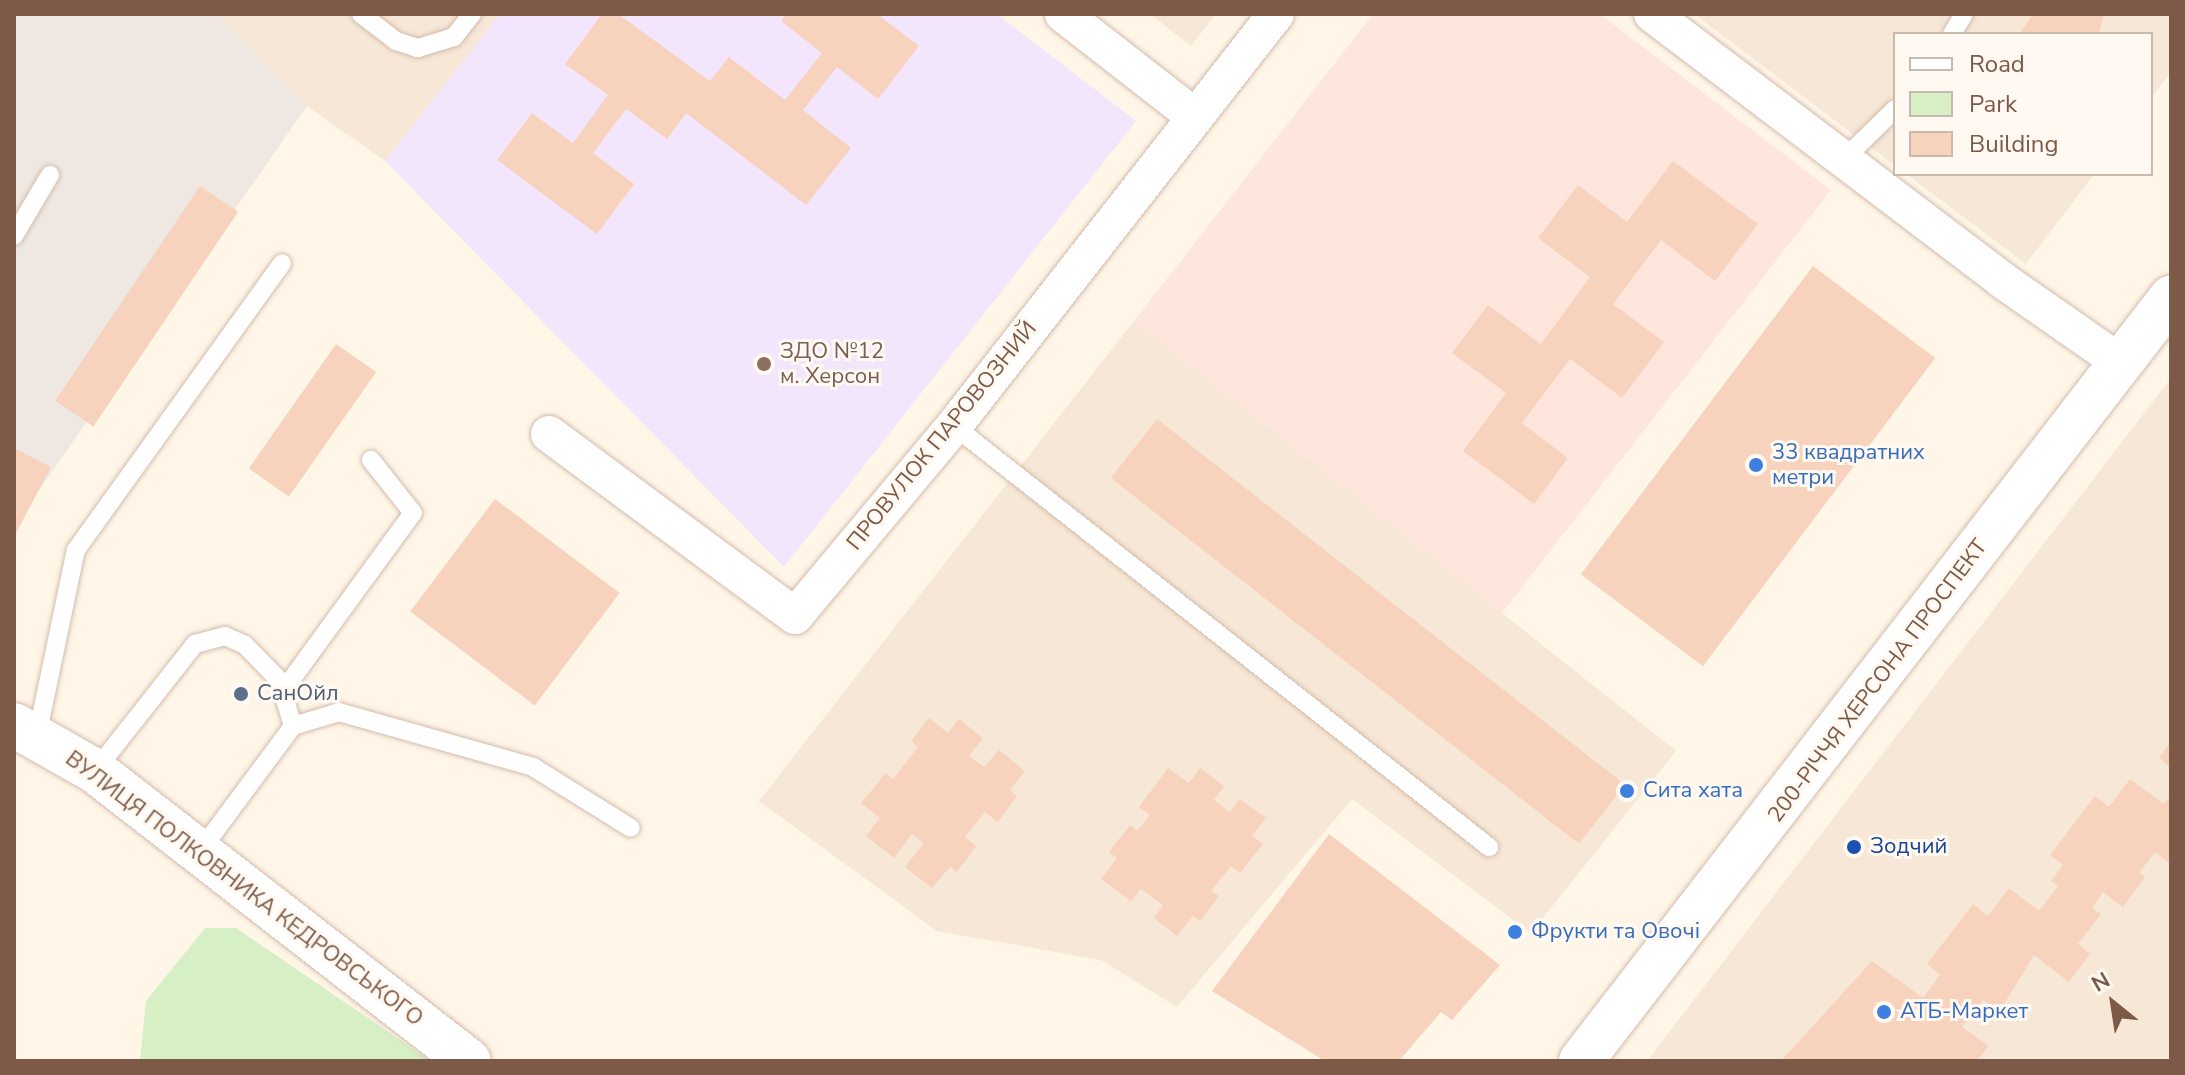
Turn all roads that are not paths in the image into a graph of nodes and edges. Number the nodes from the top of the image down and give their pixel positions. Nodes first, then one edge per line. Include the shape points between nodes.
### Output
1 (361, 14) edge
2 (472, 14) edge
3 (1063, 14) edge
4 (1276, 14) edge
5 (1652, 14) edge
6 (1964, 14) edge
7 (1953, 32) edge
8 (1893, 111) edge
9 (1194, 116) junction
10 (1844, 159) junction
11 (50, 175) dead end
12 (14, 236) edge
13 (282, 263) dead end
14 (2171, 298) edge
15 (2121, 363) junction
16 (954, 426) junction
17 (549, 434) dead end
18 (371, 460) dead end
19 (283, 691) junction
20 (293, 726) junction
21 (26, 731) edge
22 (95, 771) junction
23 (631, 828) dead end
24 (1489, 847) dead end
25 (200, 851) junction
26 (469, 1061) edge
27 (1581, 1061) edge

1 - 2 lane via 396,41 418,48 454,37
3 - 9 street
4 - 9 street, ПРОВУЛОК ПАРОВОЗНИЙ
5 - 10 street
6 - 7 lane
8 - 10 lane
9 - 16 street, ПРОВУЛОК ПАРОВОЗНИЙ
10 - 15 street
11 - 12 lane
13 - 21 lane via 76,550
14 - 15 street, 200-РІЧЧЯ ХЕРСОНА ПРОСПЕКТ
15 - 27 street, 200-РІЧЧЯ ХЕРСОНА ПРОСПЕКТ
16 - 17 street, ПРОВУЛОК ПАРОВОЗНИЙ via 795,616
16 - 24 lane
18 - 19 lane via 413,513
19 - 20 lane
19 - 22 lane via 269,666 245,645 209,636 195,644
20 - 23 lane via 339,712 533,767
20 - 25 lane
21 - 22 street, ВУЛИЦЯ ПОЛКОВНИКА КЕДРОВСЬКОГО
22 - 25 street, ВУЛИЦЯ ПОЛКОВНИКА КЕДРОВСЬКОГО
25 - 26 street, ВУЛИЦЯ ПОЛКОВНИКА КЕДРОВСЬКОГО

